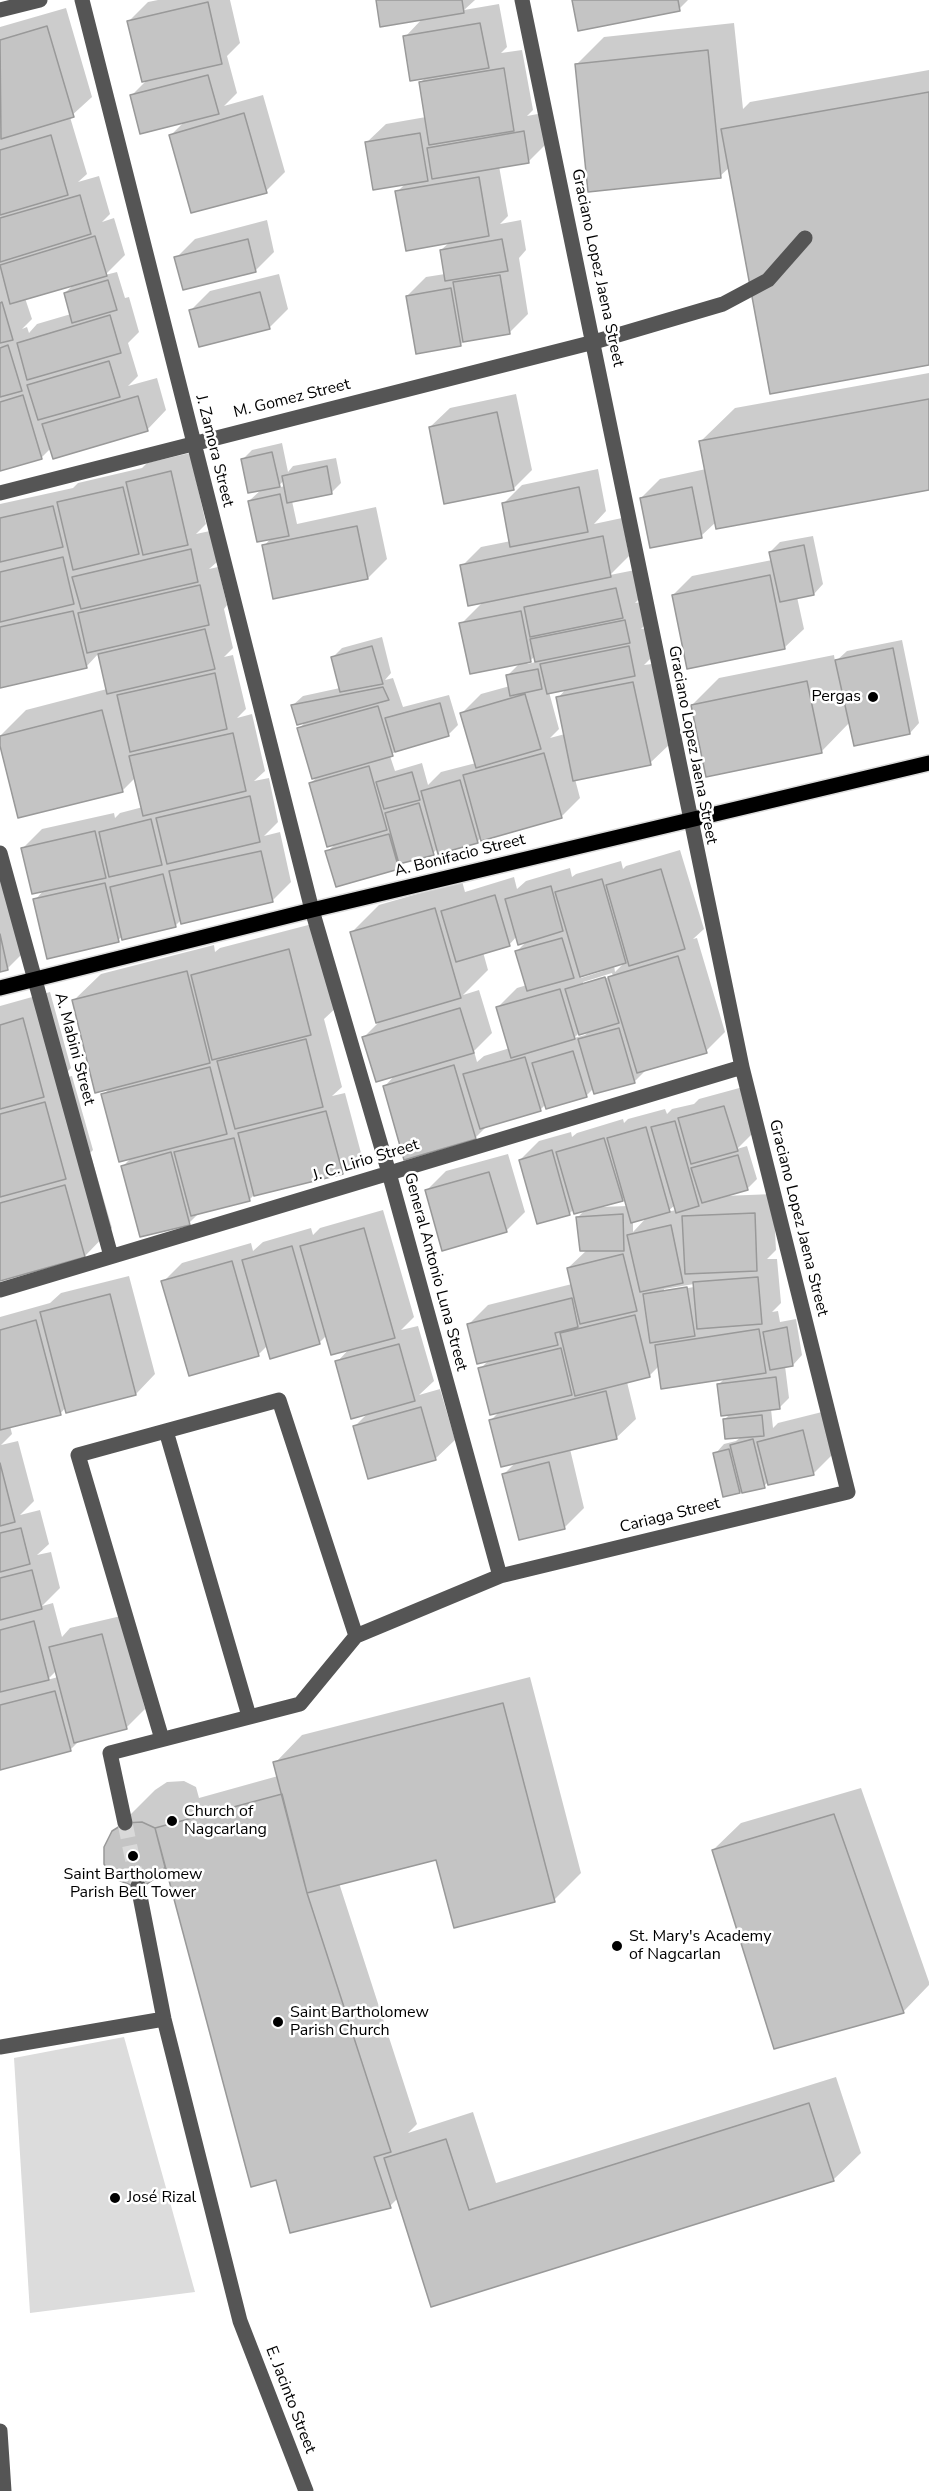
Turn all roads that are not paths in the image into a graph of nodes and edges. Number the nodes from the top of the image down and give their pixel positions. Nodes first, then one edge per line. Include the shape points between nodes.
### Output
1 (40, 0) edge
2 (82, 0) edge
3 (522, 0) edge
4 (0, 10) edge
5 (805, 238) dead end
6 (594, 342) junction
7 (193, 443) junction
8 (0, 494) edge
9 (929, 763) edge
10 (689, 819) junction
11 (0, 853) edge
12 (312, 910) junction
13 (36, 979) junction
14 (0, 988) edge
15 (742, 1067) junction
16 (389, 1173) junction
17 (111, 1256) junction
18 (0, 1290) edge
19 (166, 1431) junction
20 (848, 1492) joint
21 (500, 1576) junction
22 (356, 1636) junction
23 (249, 1716) junction
24 (162, 1739) junction
25 (125, 1823) tunnel mouth
26 (138, 1886) tunnel mouth
27 (164, 2019) junction
28 (0, 2047) edge
29 (0, 2431) edge
30 (4, 2491) edge
31 (306, 2491) edge

1 - 4 street
2 - 7 street, J. Zamora Street
3 - 6 street, Graciano Lopez Jaena Street
5 - 6 street, M. Gomez Street via 768,280 723,304
6 - 7 street, M. Gomez Street
6 - 10 street, Graciano Lopez Jaena Street
7 - 8 street, M. Gomez Street
7 - 12 street, J. Zamora Street
9 - 10 main road, A. Bonifacio Street
10 - 12 main road, A. Bonifacio Street
10 - 15 street, Graciano Lopez Jaena Street
11 - 13 street, A. Mabini Street
12 - 13 main road, A. Bonifacio Street
12 - 16 street, General Antonio Luna Street
13 - 14 main road, A. Bonifacio Street
13 - 17 street, A. Mabini Street
15 - 16 street, J. C. Lirio Street
15 - 20 street, Graciano Lopez Jaena Street
16 - 17 street, J. C. Lirio Street
16 - 21 street, General Antonio Luna Street
17 - 18 street, J. C. Lirio Street
19 - 22 street via 279,1400
19 - 23 street
19 - 24 street via 78,1455
20 - 21 street, Cariaga Street
21 - 22 street, Cariaga Street
22 - 23 street via 300,1704
23 - 24 street
24 - 25 street via 110,1753
26 - 27 street, E. Jacinto Street
27 - 28 street
27 - 31 street, E. Jacinto Street via 240,2321
29 - 30 street

